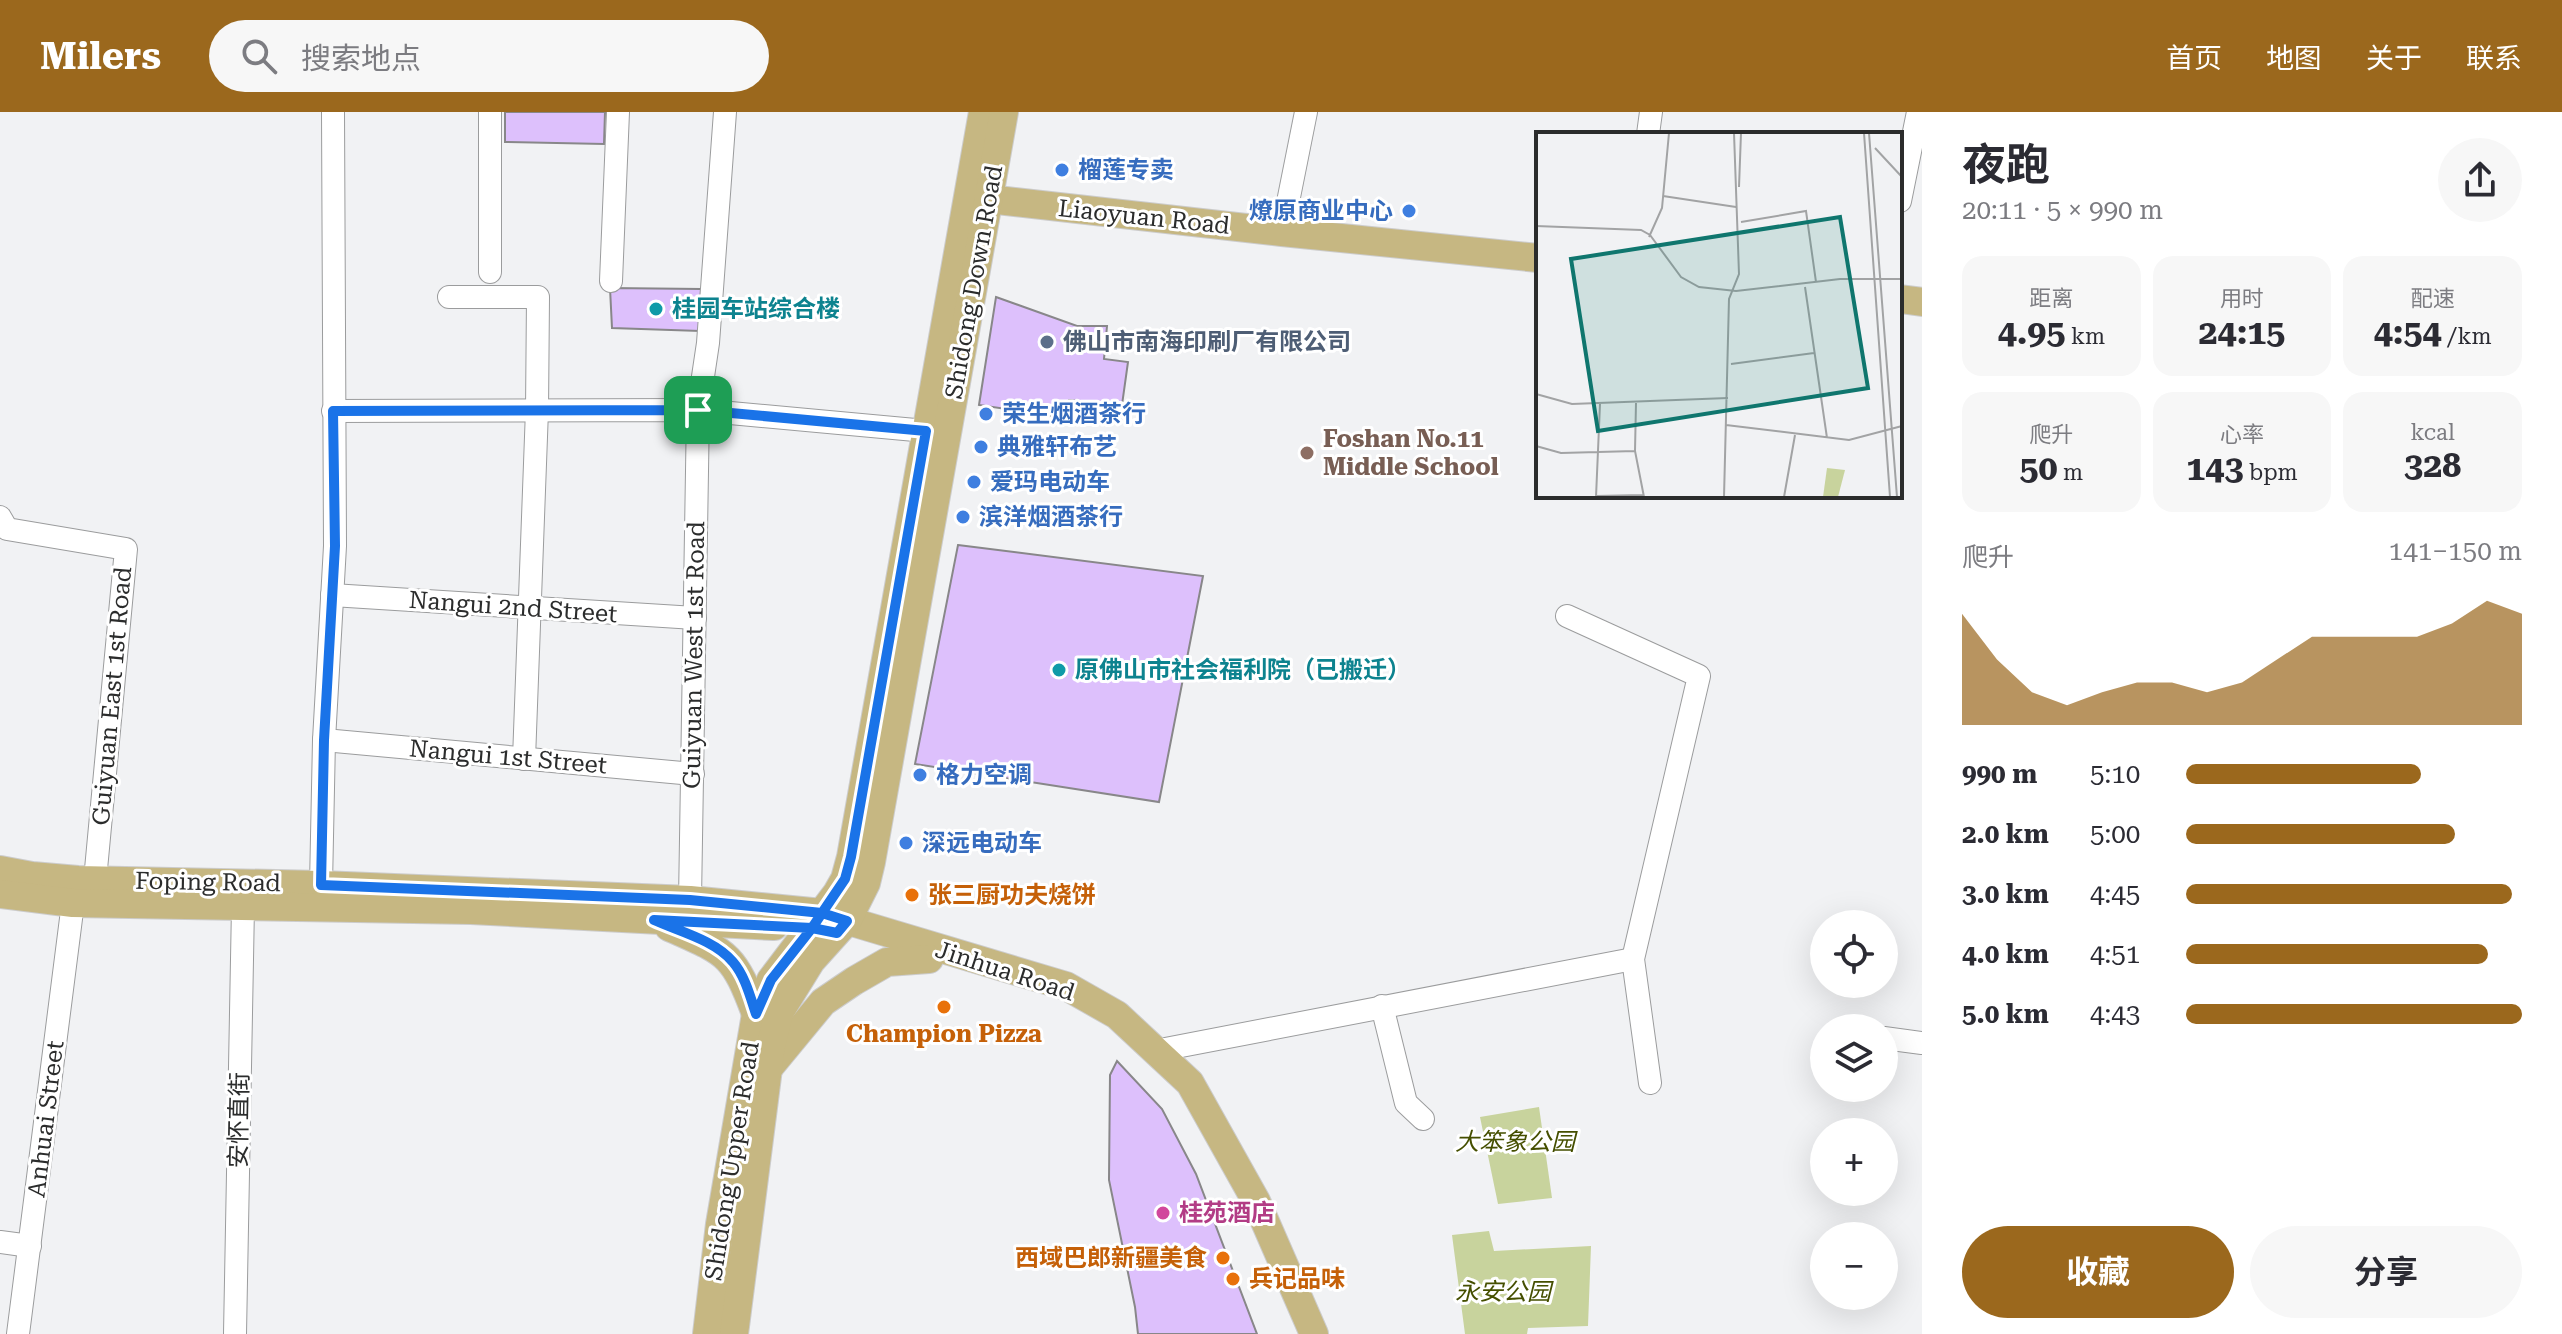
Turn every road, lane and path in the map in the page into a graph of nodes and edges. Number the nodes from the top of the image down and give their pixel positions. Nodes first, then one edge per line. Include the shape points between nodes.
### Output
1 (333, 112) edge
2 (490, 112) edge
3 (618, 112) edge
4 (725, 112) edge
5 (983, 112) edge
6 (1004, 112) edge
7 (1306, 112) edge
8 (1651, 112) edge
9 (1918, 112) edge
10 (1648, 132) edge
11 (1902, 191) edge
12 (978, 198) junction
13 (1282, 232) junction
14 (1536, 258) edge
15 (490, 272) dead end
16 (611, 281) dead end
17 (449, 297) dead end
18 (1902, 299) edge
19 (1922, 302) edge
20 (537, 410) junction
21 (698, 410) junction
22 (333, 411) junction
23 (926, 431) junction
24 (0, 517) edge
25 (332, 595) junction
26 (530, 608) junction
27 (1567, 616) dead end
28 (695, 618) junction
29 (324, 740) junction
30 (524, 759) junction
31 (693, 774) junction
32 (0, 870) edge
33 (95, 880) junction
34 (321, 885) junction
35 (0, 894) edge
36 (690, 900) junction
37 (73, 903) junction
38 (243, 906) junction
39 (654, 920) junction
40 (830, 924) junction
41 (929, 959) junction
42 (1633, 959) junction
43 (1382, 1006) junction
44 (756, 1014) junction
45 (1898, 1040) edge
46 (1922, 1043) edge
47 (1155, 1051) junction
48 (770, 1065) junction
49 (1650, 1083) dead end
50 (1423, 1119) dead end
51 (0, 1242) edge
52 (30, 1246) junction
53 (18, 1334) edge
54 (235, 1334) edge
55 (707, 1334) edge
56 (734, 1334) edge
57 (1299, 1334) edge
58 (1314, 1334) edge

1 - 22 street
2 - 15 street
3 - 16 street
4 - 21 street, Guiyuan West 1st Road
5 - 12 main road, Shidong Down Road
6 - 12 main road, Shidong Down Road
7 - 13 street
8 - 10 street
9 - 11 street
12 - 13 main road, Liaoyuan Road
12 - 23 main road, Shidong Down Road
12 - 40 main road, Shidong Down Road via 871,862 866,883
13 - 14 main road, Liaoyuan Road
17 - 20 street via 538,297
18 - 19 main road
20 - 21 street
20 - 22 street
20 - 26 street
21 - 23 street
21 - 28 street, Guiyuan West 1st Road
22 - 25 street
23 - 40 main road, Shidong Down Road via 851,857
24 - 33 street, Guiyuan East 1st Road via 7,529 126,549
25 - 26 street, Nangui 2nd Street
25 - 29 street
26 - 28 street, Nangui 2nd Street
26 - 30 street
27 - 42 street via 1699,676
28 - 31 street, Guiyuan West 1st Road
29 - 30 street, Nangui 1st Street
29 - 34 street
30 - 31 street, Nangui 1st Street
31 - 36 street, Guiyuan West 1st Road
32 - 33 main road, Foping Road
33 - 34 main road, Foping Road
34 - 36 main road, Foping Road
35 - 37 main road, Foping Road
36 - 40 main road, Foping Road
37 - 38 main road, Foping Road
37 - 52 street, Anhuai Street
38 - 39 main road, Foping Road
38 - 54 street, 安怀直街
39 - 40 main road, Foping Road
39 - 44 main road via 718,949 732,961
40 - 41 main road, Jinhua Road
40 - 44 main road, Shidong Upper Road via 771,980
40 - 47 main road, Jinhua Road via 1066,986 1117,1015
40 - 48 main road, Shidong Upper Road via 779,1013
41 - 48 main road via 887,962 854,981 823,1002
41 - 57 main road, Jinhua Road via 1063,999 1119,1030 1178,1087 1208,1136
42 - 43 street
42 - 49 street
43 - 47 street
43 - 50 street via 1406,1103
44 - 55 main road, Shidong Upper Road
45 - 46 street
47 - 58 main road, Jinhua Road via 1190,1083 1218,1131 1256,1201
48 - 56 main road, Shidong Upper Road
51 - 52 street
52 - 53 street, Anhuai Street

